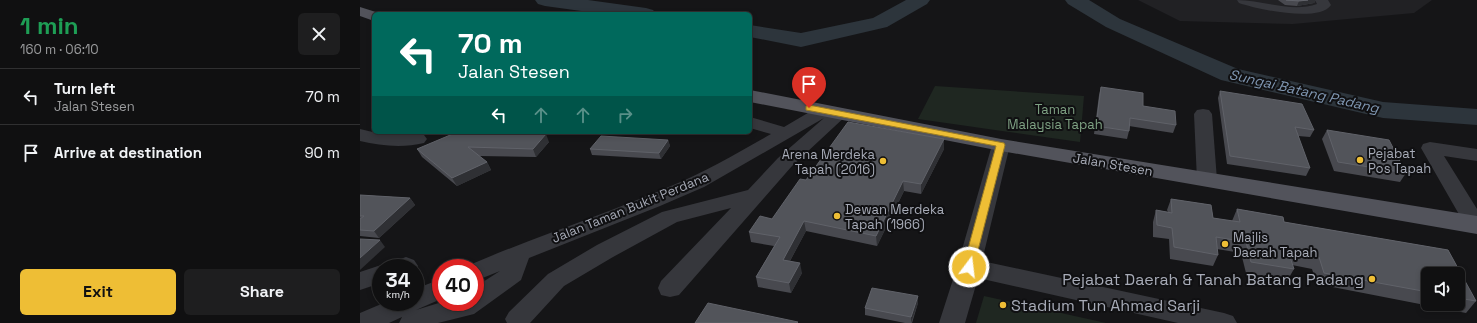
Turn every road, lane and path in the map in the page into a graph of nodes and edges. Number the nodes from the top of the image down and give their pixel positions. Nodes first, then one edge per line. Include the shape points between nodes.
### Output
1 (1243, 0) edge
2 (1321, 0) edge
3 (360, 11) edge
4 (372, 15) edge
5 (752, 96) edge
6 (831, 112) junction
7 (1203, 114) dead end
8 (752, 123) edge
9 (372, 124) edge
10 (360, 128) edge
11 (785, 133) junction
12 (360, 134) edge
13 (418, 139) dead end
14 (1001, 145) junction
15 (1477, 155) edge
16 (1207, 180) junction
17 (755, 195) junction
18 (1477, 225) edge
19 (518, 253) junction
20 (969, 267) junction
21 (484, 268) edge
22 (372, 277) edge
23 (360, 281) edge
24 (670, 288) dead end
25 (484, 295) edge
26 (390, 311) edge
27 (450, 311) edge
28 (518, 319) dead end
29 (364, 323) edge
30 (412, 323) edge
31 (952, 323) edge
32 (1224, 323) edge

1 - 2 street via 1268,7 1310,9 1325,5
3 - 4 main road
5 - 6 main road, Jalan Stesen
6 - 11 street, Jalan Taman Bukit Perdana
6 - 14 main road, Jalan Stesen
6 - 17 street
7 - 16 street
8 - 11 street
9 - 10 street
11 - 19 street, Jalan Taman Bukit Perdana via 679,190
12 - 13 street via 386,140
14 - 16 main road, Jalan Stesen
14 - 20 street
15 - 18 street via 1430,148
16 - 18 main road, Jalan Stesen
17 - 24 street
17 - 28 street via 670,217 556,280
19 - 21 street, Jalan Taman Bukit Perdana
19 - 25 street via 513,274
20 - 31 street
20 - 32 street
22 - 23 street
26 - 29 street
27 - 30 street via 433,314

